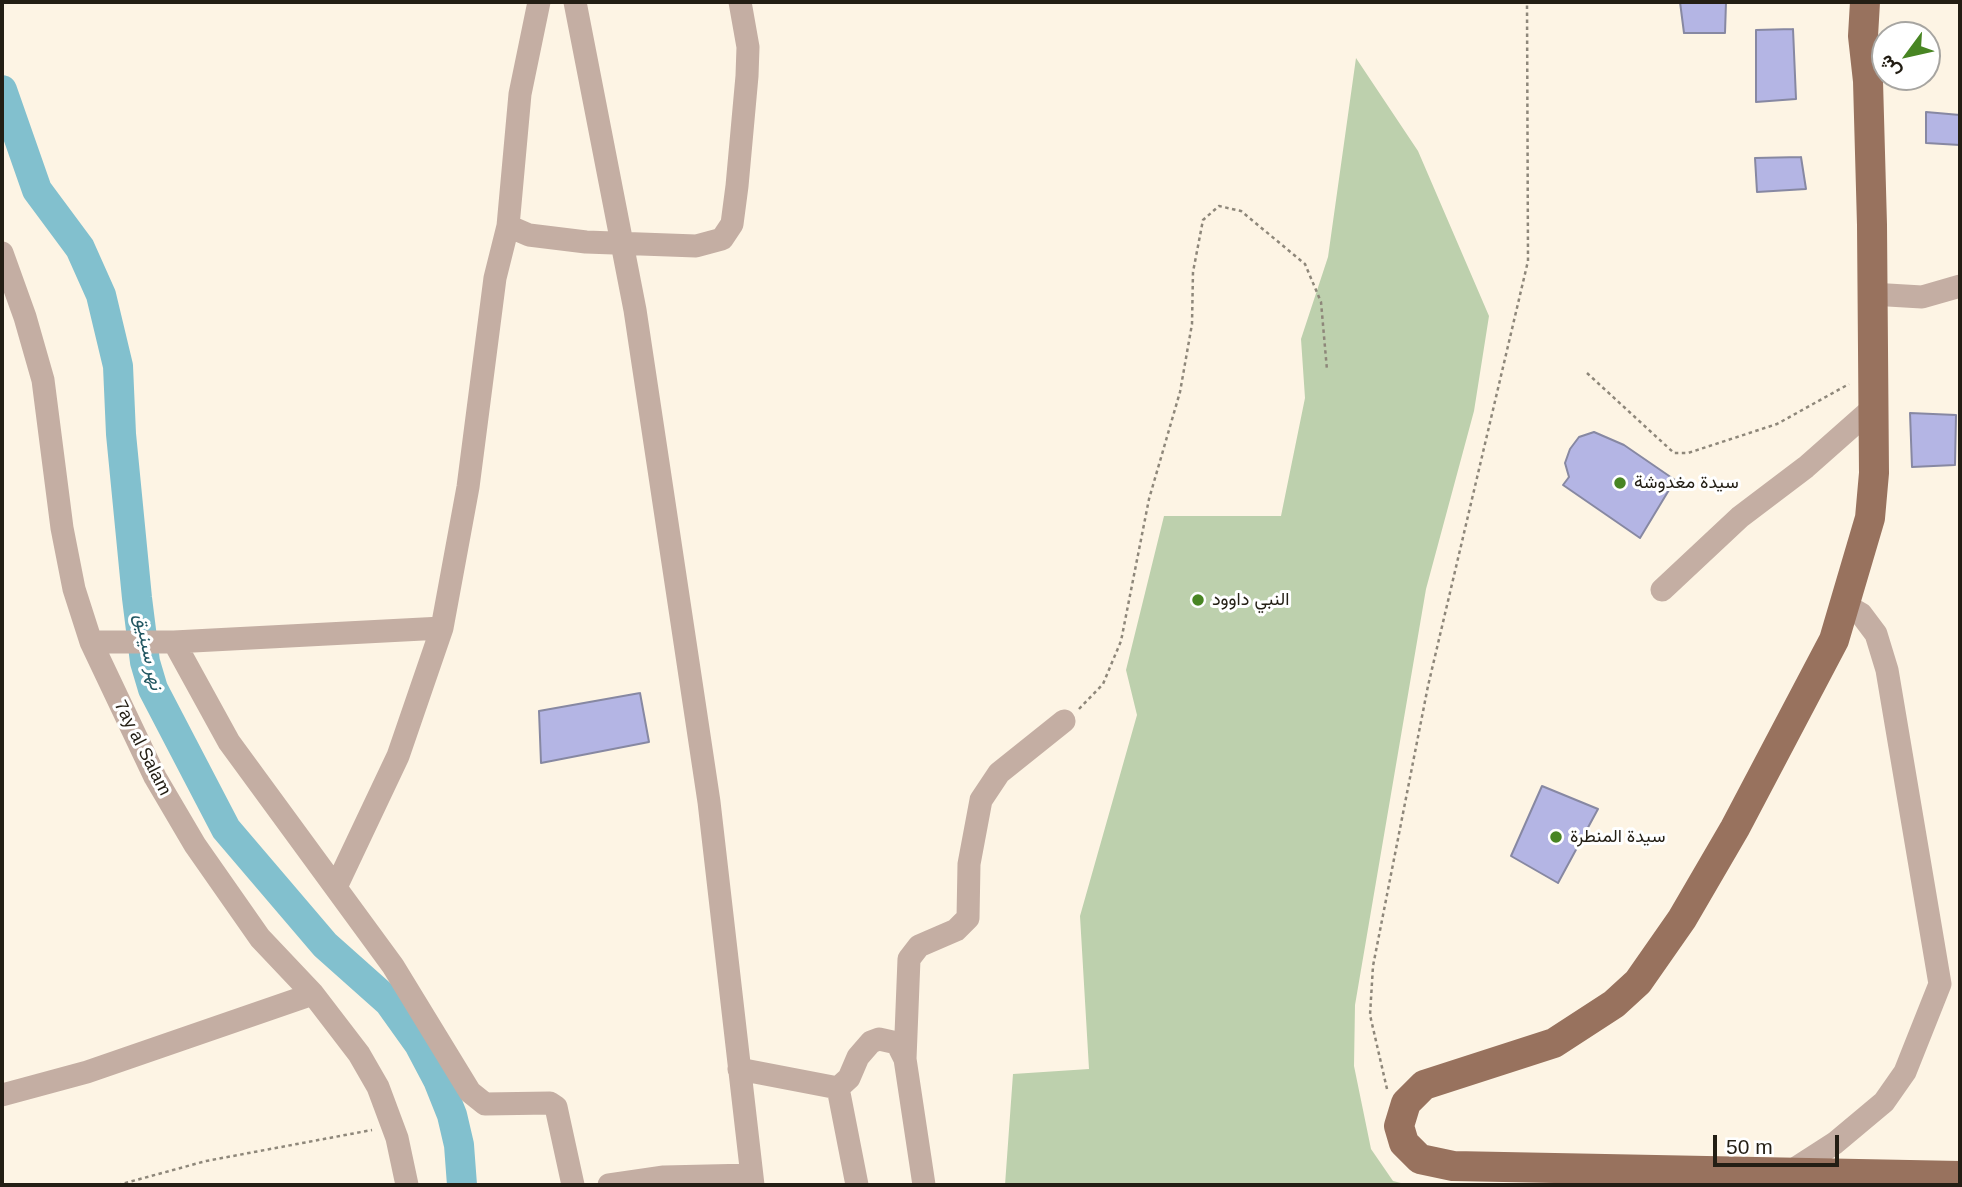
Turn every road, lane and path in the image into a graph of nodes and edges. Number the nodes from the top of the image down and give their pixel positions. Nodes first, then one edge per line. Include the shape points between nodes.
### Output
1 (539, 2) edge
2 (575, 2) edge
3 (740, 2) edge
4 (1527, 2) edge
5 (1865, 2) edge
6 (508, 226) junction
7 (624, 244) junction
8 (2, 253) edge
9 (1960, 286) edge
10 (1871, 294) junction
11 (1328, 370) dead end
12 (1873, 370) junction
13 (1587, 373) dead end
14 (1875, 406) junction
15 (1662, 590) dead end
16 (1847, 606) junction
17 (442, 628) junction
18 (167, 642) junction
19 (102, 643) junction
20 (1064, 721) joint
21 (336, 887) junction
22 (1950, 983) edge
23 (313, 994) junction
24 (905, 1059) junction
25 (739, 1069) junction
26 (838, 1088) junction
27 (1387, 1091) dead end
28 (2, 1095) edge
29 (393, 1126) junction
30 (1790, 1172) junction
31 (1960, 1176) edge
32 (752, 1180) edge
33 (118, 1185) edge
34 (407, 1185) edge
35 (573, 1185) edge
36 (609, 1185) edge
37 (857, 1185) edge
38 (924, 1185) edge

1 - 6 street via 520,94
2 - 7 street
3 - 7 street via 748,47 732,224 722,239 707,245
4 - 27 path via 1528,261 1428,686 1373,966 1370,1015
5 - 10 main road
6 - 7 street via 529,235
6 - 17 street via 495,278 468,487
7 - 25 street via 709,802
8 - 19 street, 7ay al Salam via 43,380 74,589
9 - 10 street via 1922,297
10 - 12 main road
11 - 20 path via 1321,302 1305,264 1241,211 1219,206 1203,220 1180,392 1149,499 1121,641 1103,684
12 - 13 path via 1777,424 1688,453 1674,453 1662,445 1631,410
12 - 14 main road
14 - 15 street via 1740,517
14 - 16 main road via 1870,519
16 - 22 street via 1861,614 1876,634 1887,670
16 - 30 main road via 1834,640 1735,828 1682,919 1638,982 1554,1044 1424,1085 1406,1103 1399,1126 1404,1143 1420,1159 1453,1166
17 - 18 street
17 - 21 street via 398,756
18 - 19 street
18 - 21 street via 229,742
19 - 23 street, 7ay al Salam via 155,777 195,845 260,938
20 - 24 street via 999,773 981,800 969,864 968,918 956,930 919,946 909,959
21 - 35 street via 393,966 470,1092 485,1104 550,1103 556,1107
22 - 30 street via 1905,1072 1884,1102 1835,1143
23 - 28 street via 87,1072
23 - 29 street, 7ay al Salam via 359,1054
24 - 26 street via 897,1043 870,1042
24 - 38 street
25 - 26 street
25 - 32 street
26 - 37 street
29 - 33 path via 206,1161
29 - 34 street, 7ay al Salam
30 - 31 main road
32 - 36 street via 664,1177

